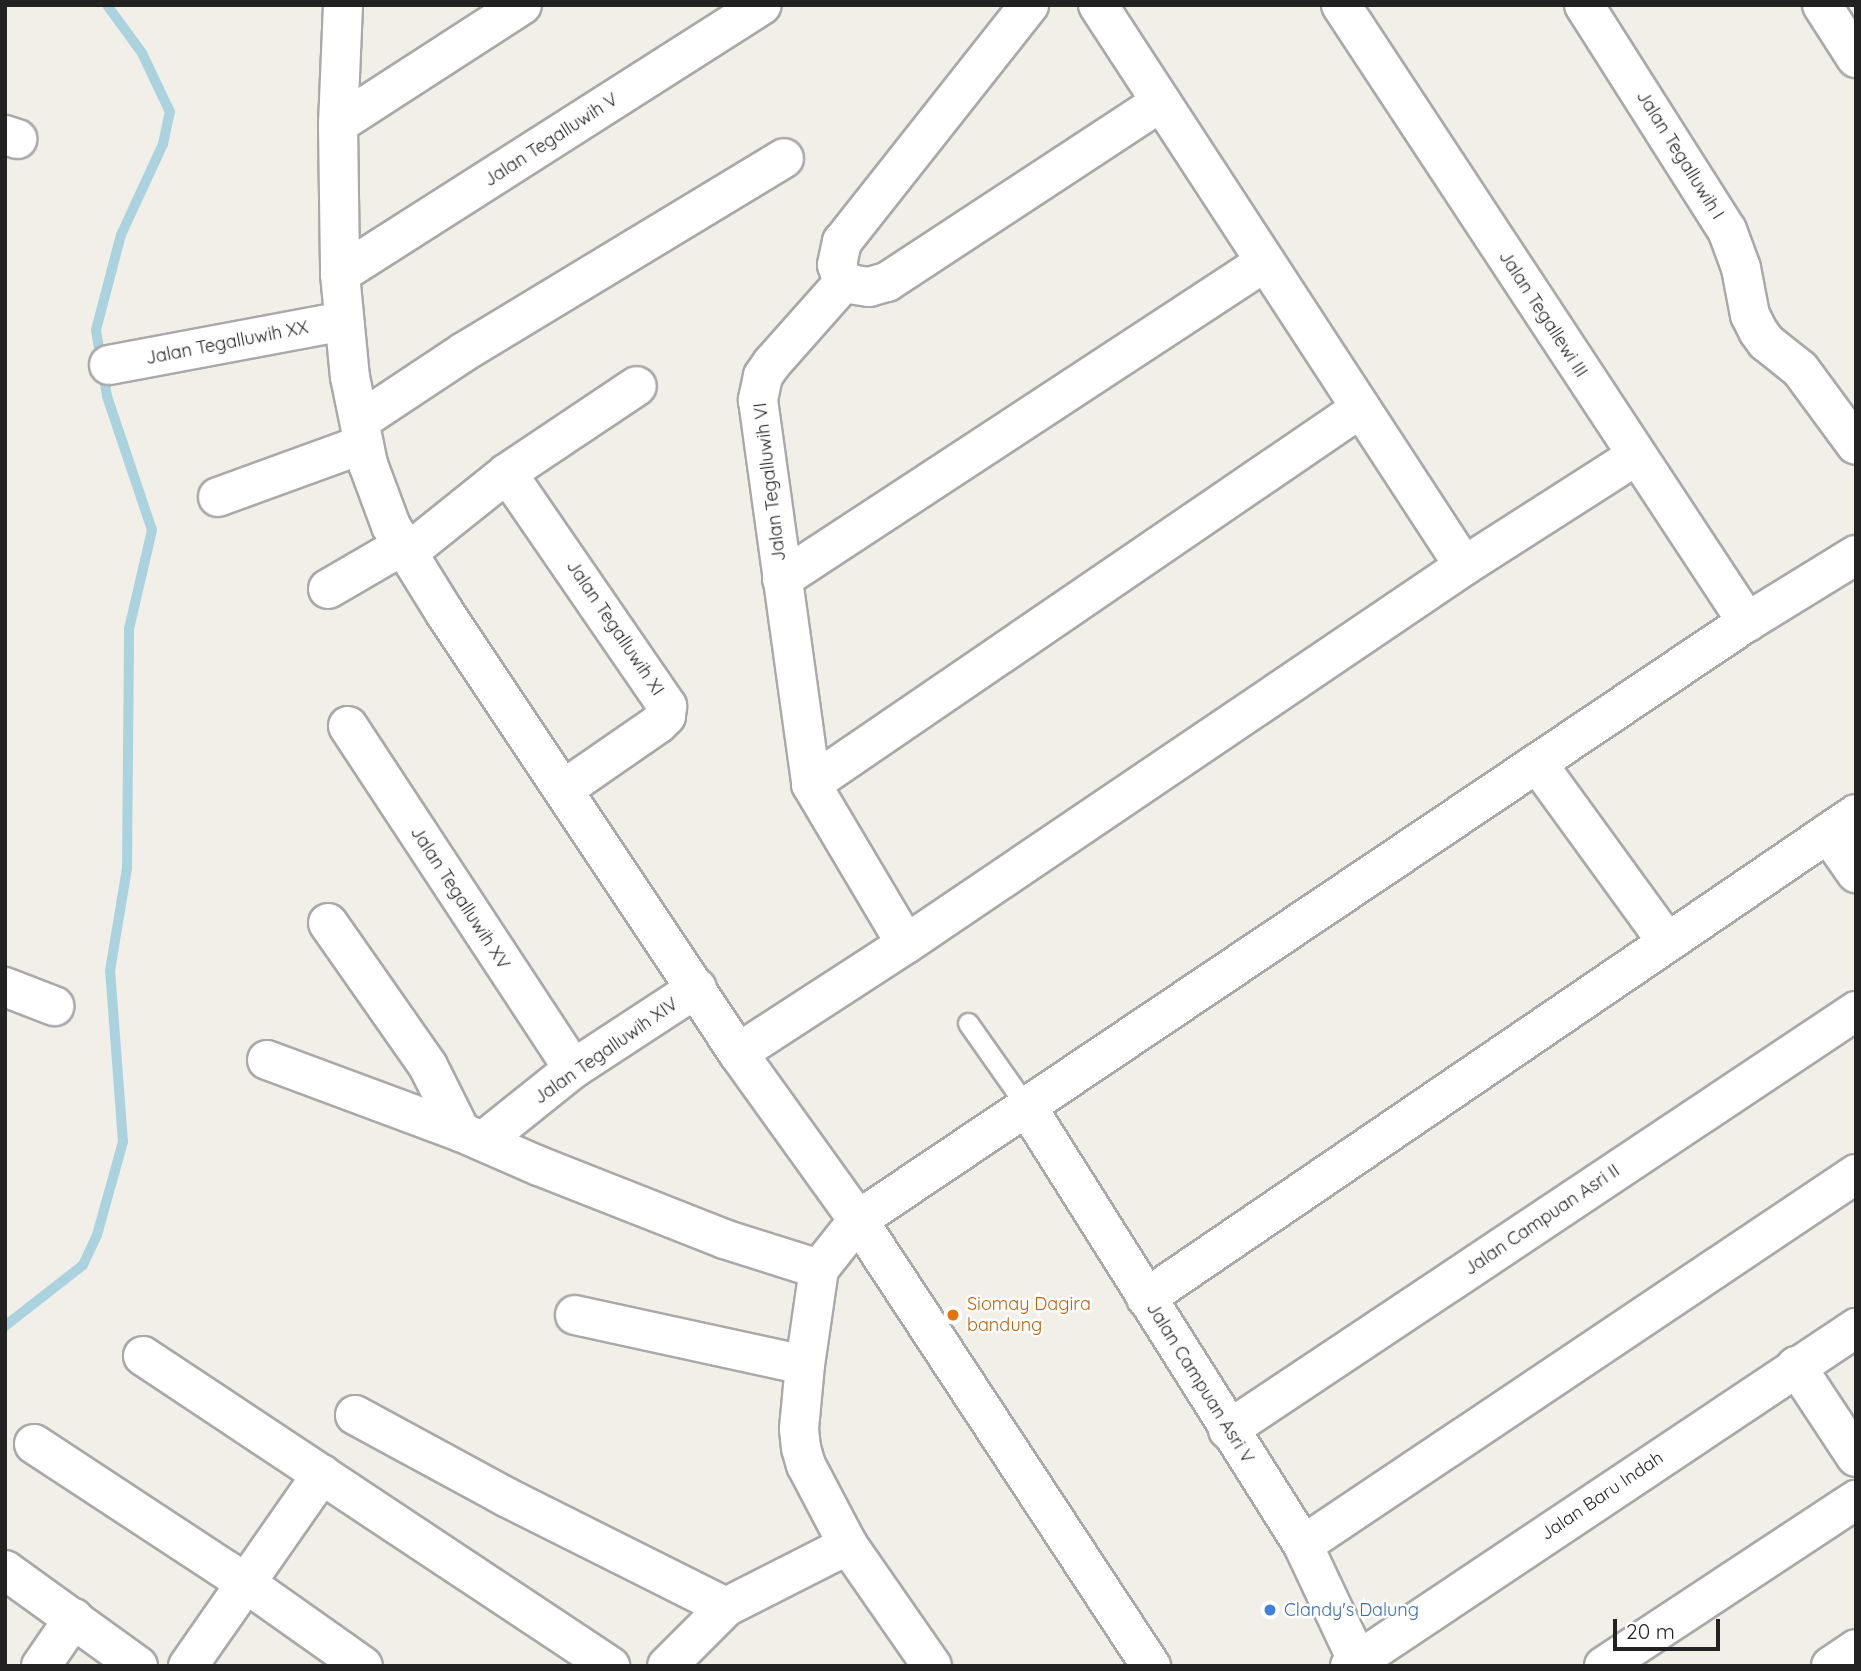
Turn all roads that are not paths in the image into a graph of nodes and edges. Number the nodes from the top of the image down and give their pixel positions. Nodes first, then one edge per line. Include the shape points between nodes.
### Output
1 (343, 5) edge
2 (522, 5) edge
3 (762, 5) edge
4 (1029, 5) edge
5 (1098, 5) edge
6 (1342, 5) edge
7 (1584, 5) edge
8 (1822, 5) edge
9 (1856, 58) edge
10 (1161, 102) junction
11 (338, 124) junction
12 (784, 158) dead end
13 (1265, 262) junction
14 (340, 274) junction
15 (843, 283) junction
16 (344, 321) junction
17 (109, 365) dead end
18 (637, 386) dead end
19 (1361, 408) junction
20 (362, 433) junction
21 (1856, 445) edge
22 (1636, 456) junction
23 (508, 473) junction
24 (218, 497) dead end
25 (404, 550) junction
26 (1856, 555) edge
27 (1464, 566) junction
28 (782, 579) junction
29 (328, 589) dead end
30 (1747, 622) junction
31 (348, 726) dead end
32 (1537, 763) junction
33 (811, 784) junction
34 (564, 789) junction
35 (1842, 823) edge
36 (1856, 873) edge
37 (328, 923) dead end
38 (1667, 942) junction
39 (906, 944) junction
40 (5, 987) edge
41 (697, 988) junction
42 (54, 1006) dead end
43 (1856, 1011) edge
44 (968, 1023) dead end
45 (738, 1053) junction
46 (267, 1060) dead end
47 (573, 1069) junction
48 (1027, 1107) junction
49 (472, 1137) junction
50 (1856, 1174) edge
51 (858, 1220) junction
52 (818, 1269) junction
53 (1146, 1298) junction
54 (575, 1314) dead end
55 (1856, 1328) edge
56 (143, 1356) dead end
57 (805, 1365) junction
58 (1796, 1366) junction
59 (355, 1415) dead end
60 (1228, 1430) junction
61 (34, 1444) dead end
62 (1856, 1457) edge
63 (322, 1474) junction
64 (1856, 1500) edge
65 (848, 1545) junction
66 (1303, 1545) junction
67 (5, 1570) edge
68 (247, 1584) junction
69 (726, 1607) junction
70 (74, 1618) junction
71 (1856, 1649) edge
72 (918, 1661) edge
73 (358, 1664) edge
74 (1356, 1664) edge
75 (41, 1666) edge
76 (138, 1666) edge
77 (188, 1666) edge
78 (610, 1666) edge
79 (667, 1666) edge
80 (1151, 1666) edge
81 (1604, 1666) edge
82 (1831, 1666) edge

1 - 11 street
2 - 11 street
3 - 14 street, Jalan Tegalluwih V
4 - 15 street via 842,242 837,265
5 - 10 street
6 - 22 street, Jalan Tegallewi III
7 - 21 street, Jalan Tegalluwih I via 1721,219 1741,268 1750,315 1758,331 1800,369
8 - 9 street
10 - 13 street
10 - 15 street via 887,282 869,287
11 - 14 street
12 - 20 street via 464,352
13 - 19 street
13 - 28 street
14 - 16 street
15 - 28 street, Jalan Tegalluwih VI via 763,376 758,400
16 - 17 street, Jalan Tegalluwih XX
16 - 20 street
18 - 23 street
19 - 27 street
19 - 33 street
20 - 24 street
20 - 25 street via 368,464
22 - 27 street
22 - 30 street, Jalan Tegallewi III
23 - 25 street
23 - 34 street, Jalan Tegalluwih XI via 667,706 666,716 658,724
25 - 29 street
25 - 34 street
26 - 30 street
27 - 39 street
28 - 33 street, Jalan Tegalluwih VI
30 - 32 street
31 - 47 street, Jalan Tegalluwih XV
32 - 38 street
32 - 48 street
33 - 39 street, Jalan Tegalluwih VI
34 - 41 street
35 - 36 street
35 - 38 street
37 - 49 street
38 - 53 street
39 - 45 street
40 - 42 street
41 - 45 street
41 - 47 street, Jalan Tegalluwih XIV
43 - 60 street, Jalan Campuan Asri II
44 - 48 lane
45 - 51 street
46 - 49 street
47 - 49 street, Jalan Tegalluwih XIV
48 - 51 street
48 - 53 street, Jalan Campuan Asri V
49 - 52 street via 702,1231
50 - 66 street
51 - 52 street
51 - 80 street
52 - 57 street
53 - 60 street, Jalan Campuan Asri V
54 - 57 street
55 - 58 street, Jalan Baru Indah
56 - 63 street
57 - 65 street via 801,1448
58 - 62 street
58 - 74 street, Jalan Baru Indah
59 - 69 street
60 - 66 street, Jalan Campuan Asri V
61 - 68 street
63 - 68 street
63 - 78 street
64 - 81 street
65 - 69 street
65 - 72 street
66 - 74 street, Jalan Campuan Asri V
67 - 70 street
68 - 73 street
68 - 77 street
69 - 79 street
70 - 75 street
70 - 76 street
71 - 82 street

